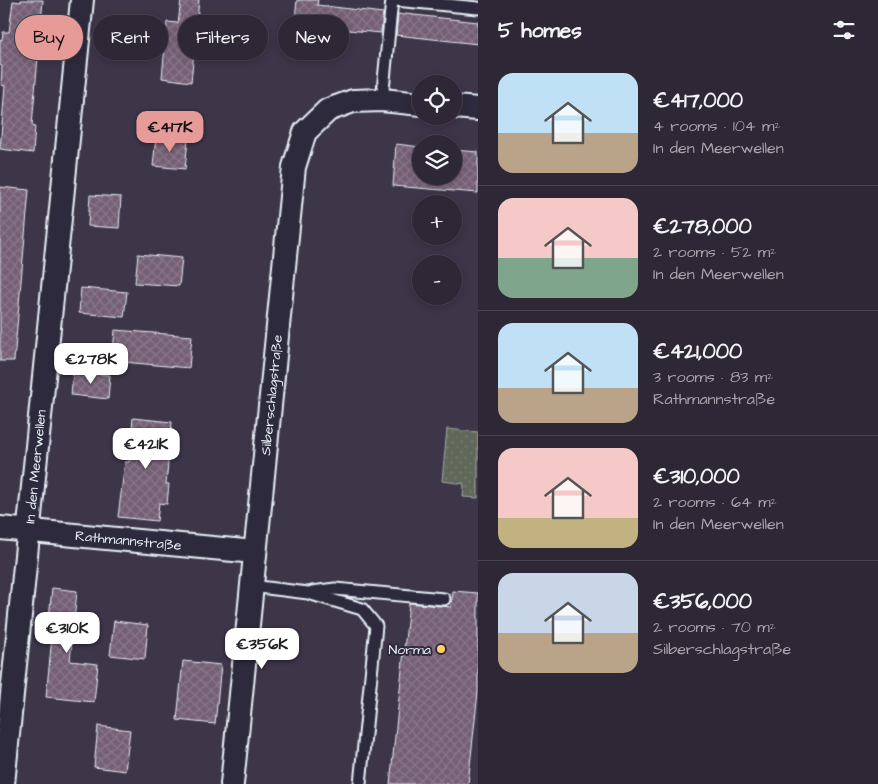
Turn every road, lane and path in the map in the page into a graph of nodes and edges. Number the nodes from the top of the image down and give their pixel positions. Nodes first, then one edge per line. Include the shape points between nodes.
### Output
1 (82, 0) edge
2 (394, 0) edge
3 (457, 3) edge
4 (478, 8) edge
5 (382, 100) junction
6 (412, 103) edge
7 (462, 107) edge
8 (478, 109) edge
9 (0, 528) edge
10 (29, 531) junction
11 (255, 552) junction
12 (251, 586) junction
13 (308, 593) junction
14 (444, 599) dead end
15 (3, 784) edge
16 (232, 784) edge
17 (360, 784) edge

1 - 10 street, In den Meerwellen
2 - 3 lane
2 - 5 lane
3 - 4 lane
5 - 6 street, Silberschlagstraße
5 - 11 street, Silberschlagstraße via 353,100 328,110 305,132 294,166
7 - 8 street
9 - 10 street, Rathmannstraße
10 - 11 street, Rathmannstraße
10 - 15 street, In den Meerwellen
11 - 12 street, Silberschlagstraße
12 - 13 lane
12 - 16 street, Silberschlagstraße
13 - 14 lane via 335,589
13 - 17 lane via 362,609 376,626

